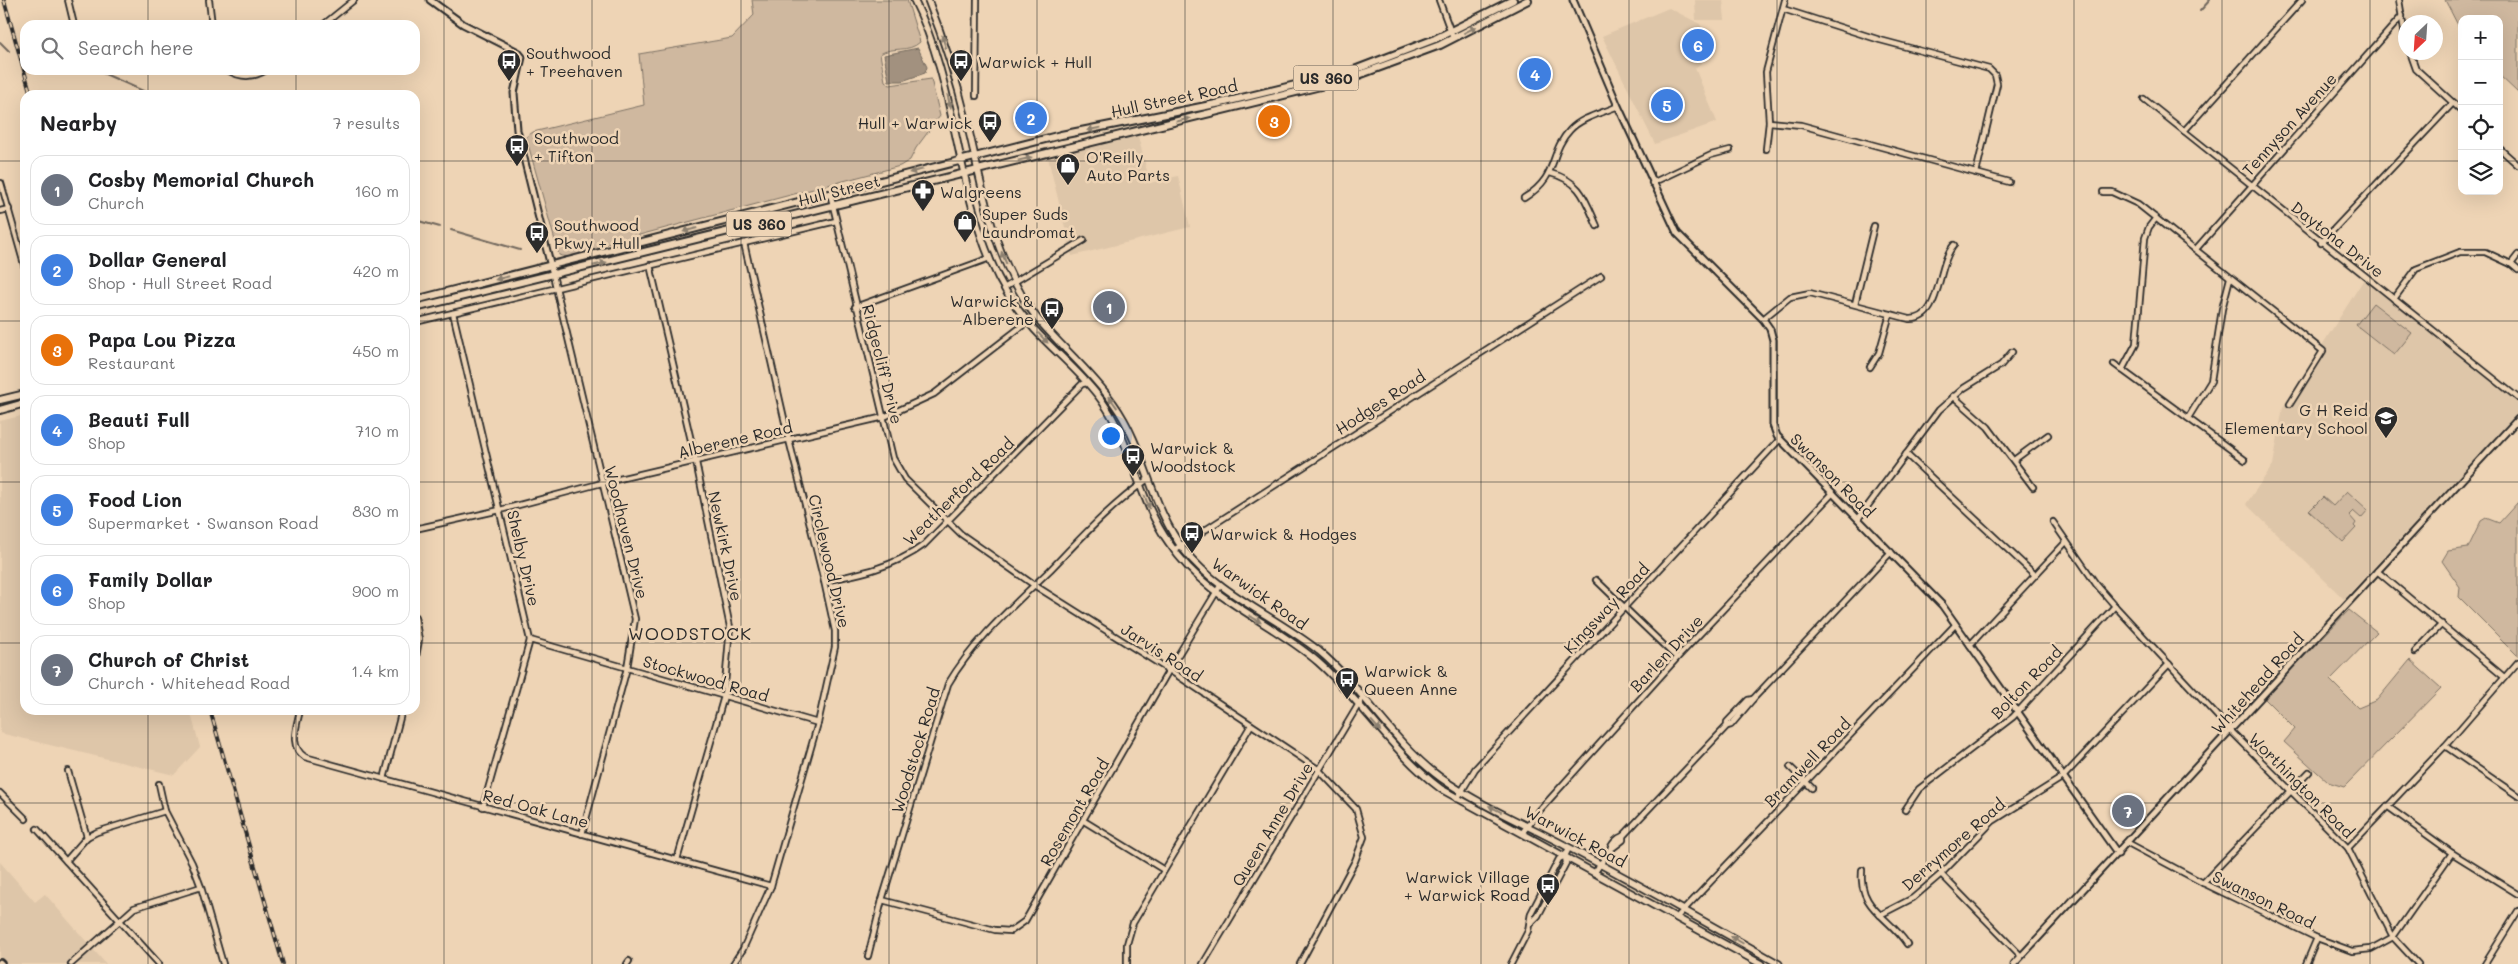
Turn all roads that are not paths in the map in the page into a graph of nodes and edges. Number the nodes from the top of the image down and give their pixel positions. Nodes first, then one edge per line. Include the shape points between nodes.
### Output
1 (68, 0) edge
2 (209, 0) edge
3 (354, 0) edge
4 (430, 0) edge
5 (914, 0) edge
6 (928, 0) edge
7 (977, 0) edge
8 (1439, 0) edge
9 (1513, 0) edge
10 (1528, 0) edge
11 (1573, 0) edge
12 (1785, 0) edge
13 (2302, 0) edge
14 (2399, 0) edge
15 (1783, 9) junction
16 (2402, 15) edge
17 (73, 20) edge
18 (211, 20) edge
19 (329, 20) edge
20 (2398, 21) edge
21 (1452, 35) junction
22 (2413, 60) edge
23 (244, 75) edge
24 (258, 75) edge
25 (976, 96) dead end
26 (2144, 99) dead end
27 (2453, 103) junction
28 (1618, 106) junction
29 (2458, 107) edge
30 (1768, 122) junction
31 (2184, 131) junction
32 (1766, 149) dead end
33 (1730, 150) dead end
34 (2501, 150) edge
35 (975, 157) junction
36 (962, 160) junction
37 (2518, 165) edge
38 (978, 171) junction
39 (1550, 173) junction
40 (1976, 173) junction
41 (965, 174) junction
42 (2009, 182) dead end
43 (1, 183) edge
44 (1652, 183) junction
45 (2251, 186) junction
46 (2103, 192) dead end
47 (830, 193) junction
48 (1524, 198) dead end
49 (833, 206) junction
50 (9, 208) junction
51 (0, 211) edge
52 (2156, 218) junction
53 (836, 221) junction
54 (1597, 226) dead end
55 (1874, 226) dead end
56 (1084, 240) dead end
57 (744, 243) junction
58 (2321, 243) junction
59 (1954, 245) dead end
60 (20, 249) edge
61 (2196, 249) junction
62 (2518, 255) edge
63 (990, 258) junction
64 (2511, 264) junction
65 (650, 265) junction
66 (550, 266) junction
67 (2518, 270) edge
68 (552, 275) junction
69 (1601, 276) dead end
70 (2230, 278) junction
71 (1015, 281) junction
72 (556, 288) junction
73 (1004, 288) junction
74 (420, 299) edge
75 (2394, 299) junction
76 (1855, 304) junction
77 (420, 307) edge
78 (855, 307) junction
79 (453, 313) junction
80 (1890, 314) junction
81 (1035, 316) junction
82 (1763, 319) junction
83 (420, 321) edge
84 (1028, 322) junction
85 (2012, 352) dead end
86 (2114, 364) dead end
87 (1870, 367) dead end
88 (2122, 370) junction
89 (1087, 383) junction
90 (20, 395) edge
91 (1953, 396) junction
92 (2518, 398) edge
93 (0, 400) edge
94 (20, 404) edge
95 (2290, 404) dead end
96 (0, 410) edge
97 (884, 417) junction
98 (2188, 418) junction
99 (2518, 419) edge
100 (2048, 435) dead end
101 (1780, 439) junction
102 (789, 440) junction
103 (1906, 454) junction
104 (2014, 460) junction
105 (2245, 460) dead end
106 (696, 462) junction
107 (1148, 479) junction
108 (602, 482) junction
109 (1140, 485) junction
110 (2033, 487) dead end
111 (1834, 493) junction
112 (500, 510) junction
113 (1858, 519) junction
114 (949, 522) junction
115 (2053, 522) dead end
116 (420, 529) edge
117 (2066, 542) junction
118 (1181, 545) junction
119 (1174, 550) junction
120 (1891, 552) junction
121 (2378, 571) junction
122 (2034, 574) junction
123 (1596, 580) dead end
124 (824, 581) junction
125 (1034, 585) junction
126 (1220, 586) junction
127 (1216, 594) junction
128 (2115, 606) junction
129 (1624, 607) junction
130 (2442, 624) junction
131 (1955, 625) junction
132 (530, 640) junction
133 (1970, 645) junction
134 (2415, 652) dead end
135 (1677, 658) junction
136 (2518, 662) edge
137 (2169, 664) junction
138 (627, 668) junction
139 (1169, 670) junction
140 (2504, 677) junction
141 (724, 696) junction
142 (1363, 697) junction
143 (1358, 705) junction
144 (2018, 712) junction
145 (299, 715) edge
146 (401, 715) edge
147 (818, 723) junction
148 (1251, 725) junction
149 (2231, 732) junction
150 (2445, 746) junction
151 (1790, 767) dead end
152 (1318, 769) junction
153 (68, 772) dead end
154 (2309, 772) dead end
155 (2063, 777) junction
156 (384, 779) junction
157 (1806, 782) junction
158 (159, 784) dead end
159 (1812, 788) dead end
160 (1461, 790) junction
161 (2290, 790) junction
162 (0, 793) edge
163 (2518, 795) edge
164 (1457, 799) junction
165 (483, 806) junction
166 (2387, 806) junction
167 (1905, 810) dead end
168 (165, 811) junction
169 (26, 819) dead end
170 (1084, 821) junction
171 (1528, 826) junction
172 (37, 829) dead end
173 (1522, 833) junction
174 (582, 834) junction
175 (87, 837) junction
176 (2128, 843) junction
177 (1570, 848) junction
178 (2348, 848) junction
179 (2452, 853) junction
180 (2118, 854) junction
181 (1565, 856) junction
182 (677, 860) junction
183 (66, 861) junction
184 (1601, 864) junction
185 (1164, 870) junction
186 (1862, 870) dead end
187 (1595, 872) junction
188 (1941, 874) junction
189 (2203, 883) junction
190 (771, 886) junction
191 (200, 887) junction
192 (2518, 894) edge
193 (882, 900) junction
194 (1683, 910) junction
195 (2518, 911) edge
196 (1880, 915) junction
197 (1677, 917) junction
198 (119, 920) junction
199 (1531, 923) junction
200 (2393, 937) junction
201 (2317, 938) junction
202 (1907, 944) dead end
203 (868, 956) dead end
204 (2021, 956) junction
205 (71, 964) edge
206 (159, 964) edge
207 (223, 964) edge
208 (733, 964) edge
209 (1127, 964) edge
210 (1203, 964) edge
211 (1300, 964) edge
212 (1511, 964) edge
213 (1761, 964) edge
214 (1779, 964) edge
215 (2014, 964) edge
216 (2306, 964) edge
217 (2418, 964) edge
218 (2485, 964) edge

1 - 17 street
2 - 18 street
3 - 19 street
4 - 66 street, Woodhaven Drive via 463,24 522,57 514,93 514,113
5 -> 36 main road, Warwick Road via 937,60
35 -> 6 main road, Warwick Road via 955,76
7 - 25 street
8 - 21 street
9 - 21 main road, Hull Street Road / US 360
21 -> 10 main road, Hull Street Road / US 360
11 - 28 street, Swanson Road
12 - 15 street
13 - 31 street
14 - 16 street
15 - 30 street via 1766,72
15 - 40 street via 1880,40 1989,68 1997,84
20 - 45 street, Tennyson Avenue
21 -> 35 main road, Hull Street Road / US 360 via 1312,82 1061,135
38 -> 21 main road, Hull Street Road / US 360 via 1345,80 1398,62
22 - 27 street via 2416,69
23 - 24 street
26 - 31 street, Daytona Drive
27 - 29 street
27 - 58 street
28 - 39 street via 1570,129 1562,140
28 - 44 street, Swanson Road
30 - 32 street
30 - 40 street via 1801,125
31 - 45 street, Daytona Drive
33 - 44 street via 1711,155
34 - 37 street
35 - 36 main road, Hull Street Road / US 360
35 - 38 main road, Warwick Road
36 - 41 main road, Warwick Road
36 -> 47 main road, Hull Street Road / US 360
38 - 41 main road, Hull Street / US 360
71 -> 38 main road, Warwick Road via 992,227
39 - 48 street
39 - 54 street via 1560,175 1577,186
40 - 42 street
41 - 49 main road, Hull Street / US 360
41 - 63 main road, Warwick Road
43 - 50 street
44 - 82 street, Swanson Road via 1681,239
45 - 58 street, Daytona Drive
45 - 61 street, Tennyson Avenue
46 - 52 street via 2112,192 2138,204
47 - 49 street, Ridgecliff Drive
47 -> 66 main road, Hull Street / US 360
49 - 53 street, Ridgecliff Drive
68 -> 49 main road, Hull Street / US 360
50 - 51 street
50 - 60 street
52 - 61 street
52 - 88 street via 2145,238 2136,344
53 - 57 street
53 - 78 street, Ridgecliff Drive
55 - 76 street
56 - 71 street
57 - 65 street
57 - 102 street, Circlewood Drive
58 - 75 street, Daytona Drive
59 - 80 street via 1946,255 1928,312 1914,319
61 - 70 street
62 - 64 street
63 - 73 main road, Warwick Road
63 - 78 street
64 - 67 street
64 - 75 street via 2485,252 2460,252 2416,269
65 - 72 street
65 - 106 street, Newkirk Drive
66 - 68 street, Woodhaven Drive
66 -> 74 main road, Hull Street / US 360
68 - 72 street, Woodhaven Drive
68 - 77 main road, Hull Street / US 360
69 - 118 street, Hodges Road
70 - 95 street via 2323,351
70 - 98 street via 2211,381
71 - 73 street
71 - 81 main road, Warwick Road
72 - 79 street
72 - 108 street, Woodhaven Drive
73 - 84 main road, Warwick Road
75 - 92 street, Daytona Drive
76 - 80 street
76 - 82 street via 1803,293 1785,300
78 - 97 street, Ridgecliff Drive
79 - 83 street
79 - 112 street, Shelby Drive
80 - 87 street via 1879,353
81 - 84 street, Alberene Road
107 -> 81 main road, Warwick Road via 1128,427 1114,403
82 - 101 street, Swanson Road via 1773,336 1774,425
84 -> 89 main road, Warwick Road
84 - 97 street, Alberene Road via 934,394
85 - 91 street via 2001,365
86 - 88 street
88 - 98 street
89 - 109 main road, Warwick Road via 1121,432
89 - 114 street, Weatherford Road
90 - 93 main road
91 - 103 street
91 - 104 street via 1988,427
94 - 96 main road
97 - 102 street, Alberene Road
97 - 114 street, Ridgecliff Drive via 898,468
98 - 105 street
99 - 121 street, Whitehead Road
100 - 104 street
101 - 111 street, Swanson Road
101 - 129 street, Kingsway Road
102 - 106 street, Alberene Road
102 - 124 street, Circlewood Drive
103 - 113 street
103 - 122 street
104 - 110 street
106 - 108 street, Alberene Road
106 - 141 street, Newkirk Drive via 730,627
107 - 109 street, Woodstock Road
107 - 118 main road, Warwick Road via 1162,516
108 - 112 street, Alberene Road
108 - 138 street, Woodhaven Drive via 635,619
109 -> 119 main road, Warwick Road via 1150,512
109 - 125 street, Woodstock Road via 1118,502
111 - 113 street, Swanson Road
111 - 135 street, Barlen Drive
112 - 116 street, Alberene Road
112 - 132 street, Shelby Drive
113 - 120 street, Swanson Road
114 - 124 street, Weatherford Road via 924,545 897,562 866,573
114 - 125 street, Jarvis Road
115 - 117 street, Worthington Road
117 - 122 street
117 - 128 street, Worthington Road
118 - 119 street, Hodges Road
118 - 126 main road, Warwick Road
119 - 127 main road, Warwick Road
120 - 131 street, Swanson Road via 1942,605
120 - 184 street via 1727,722 1727,726 1610,850
121 - 130 street
121 - 149 street, Whitehead Road
122 - 133 street
123 - 129 street
124 - 147 street, Circlewood Drive via 835,631 835,647
125 - 139 street, Jarvis Road
125 - 193 street, Woodstock Road via 987,633 948,684
126 - 127 street, Rosemont Road
126 - 142 main road, Warwick Road via 1308,643
127 - 139 street, Rosemont Road
127 -> 143 main road, Warwick Road via 1302,650 1331,674
128 - 137 street, Worthington Road
128 - 144 street, Bolton Road
129 - 135 street
129 - 160 street, Kingsway Road via 1475,769
130 - 134 street
130 - 140 street
131 - 133 street, Swanson Road
131 - 157 street, Bramwell Road
132 - 138 street, Stockwood Road
132 - 165 street, Shelby Drive
133 - 144 street, Swanson Road
135 - 171 street, Barlen Drive
136 - 140 street
137 - 149 street, Worthington Road
137 - 155 street, Derrymore Road
138 - 141 street, Stockwood Road
138 - 174 street, Woodhaven Drive
139 - 148 street, Jarvis Road
139 - 170 street, Rosemont Road
140 - 150 street
141 - 147 street, Stockwood Road
141 - 182 street, Newkirk Drive
142 - 143 street, Queen Anne Drive
142 - 160 main road, Warwick Road via 1426,766
143 - 152 street, Queen Anne Drive
143 -> 164 main road, Warwick Road via 1412,765
144 - 155 street, Swanson Road
144 - 167 street, Bolton Road via 1919,790
145 - 156 street, Red Oak Lane via 294,739 304,758
146 - 156 street
147 - 190 street, Circlewood Drive
148 - 152 street, Jarvis Road
148 - 185 street
149 - 161 street, Worthington Road
149 - 176 street, Whitehead Road
150 - 163 street
150 - 166 street
151 - 157 street
152 - 210 street, Queen Anne Drive
152 - 211 street, Jarvis Road via 1356,809 1364,837 1356,861
153 - 175 street
154 - 161 street
155 - 180 street, Swanson Road
155 - 188 street, Derrymore Road via 1993,821
156 - 165 street, Red Oak Lane
157 - 159 street
157 - 194 street, Bramwell Road
158 - 168 street
160 - 164 street, Kingsway Road
171 -> 160 main road, Warwick Road
161 - 178 street, Worthington Road
161 - 189 street
162 - 169 street
164 - 173 main road, Warwick Road
165 - 174 street, Red Oak Lane
166 - 178 street
166 - 179 street
168 - 175 street
168 - 191 street via 192,863
170 - 185 street
170 - 193 street, Rosemont Road via 1025,921 1011,931 995,930
171 - 173 street, Barlen Drive
171 - 177 main road, Warwick Road
172 - 183 street
173 - 181 main road, Warwick Road
174 - 182 street, Red Oak Lane
175 - 183 street
176 - 180 street, Whitehead Road
176 - 189 street, Swanson Road
177 - 181 street
177 - 184 main road, Warwick Road
178 - 200 street, Worthington Road
179 - 192 street
179 - 200 street
180 - 204 street, Whitehead Road
181 - 187 main road, Warwick Road
181 - 199 street via 1566,863 1538,916
181 - 199 street via 1559,859 1530,913
182 - 190 street, Red Oak Lane
183 - 198 street
184 - 187 street
184 - 194 main road, Warwick Road
185 - 209 street via 1134,923 1127,944
186 - 196 street via 1862,891
187 - 197 main road, Warwick Road
188 - 196 street, Derrymore Road via 1913,898
188 - 204 street
189 - 201 street, Swanson Road
190 - 208 street, Circlewood Drive
191 - 198 street via 140,905
191 - 207 street
193 - 203 street, Woodstock Road
194 - 197 street, Bramwell Road
214 -> 194 main road, Warwick Road
195 - 218 street
196 - 202 street
197 - 213 main road, Warwick Road
198 - 205 street
198 - 206 street
199 - 212 street
200 - 201 street, Swanson Road via 2371,949 2352,951
200 - 217 street, Worthington Road
201 - 216 street
204 - 215 street, Whitehead Road

